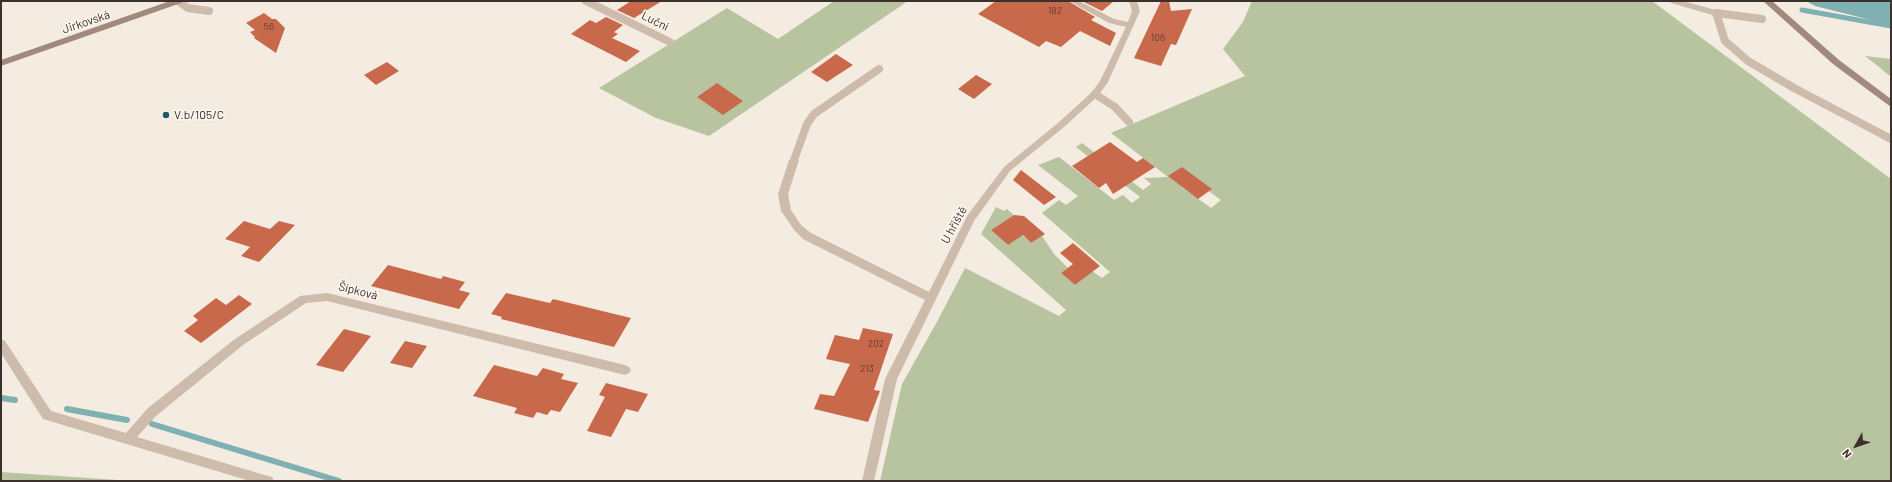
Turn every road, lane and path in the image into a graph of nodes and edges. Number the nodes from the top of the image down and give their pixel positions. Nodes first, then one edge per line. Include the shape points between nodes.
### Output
1 (178, 1) edge
2 (586, 1) edge
3 (1073, 1) edge
4 (1133, 1) edge
5 (1674, 1) edge
6 (1767, 1) edge
7 (209, 11) dead end
8 (1716, 13) junction
9 (1762, 19) dead end
10 (1131, 25) junction
11 (670, 42) dead end
12 (1, 63) edge
13 (880, 70) dead end
14 (1095, 94) junction
15 (1891, 104) edge
16 (1129, 122) dead end
17 (1891, 139) edge
18 (794, 160) joint
19 (930, 298) junction
20 (1, 344) edge
21 (625, 370) dead end
22 (128, 439) junction
23 (268, 481) edge
24 (868, 481) edge

1 - 7 lane via 188,8
1 - 12 main road, Jirkovská
2 - 11 lane, Luční
3 - 10 street via 1112,21
4 - 10 street, U hřiště via 1136,11
5 - 8 street
6 - 15 main road via 1836,62
8 - 9 lane
8 - 17 lane via 1725,41 1748,61
10 - 14 street, U hřiště via 1104,82
13 - 18 lane via 814,114 807,124
14 - 16 lane via 1115,107
14 - 19 street, U hřiště via 1007,169 970,220
18 - 19 street via 783,194 786,211 798,228 807,236
19 - 24 street, U hřiště via 891,379
20 - 22 street via 47,415
21 - 22 street, Šípková via 327,296 304,299 239,342 152,412
22 - 23 street

